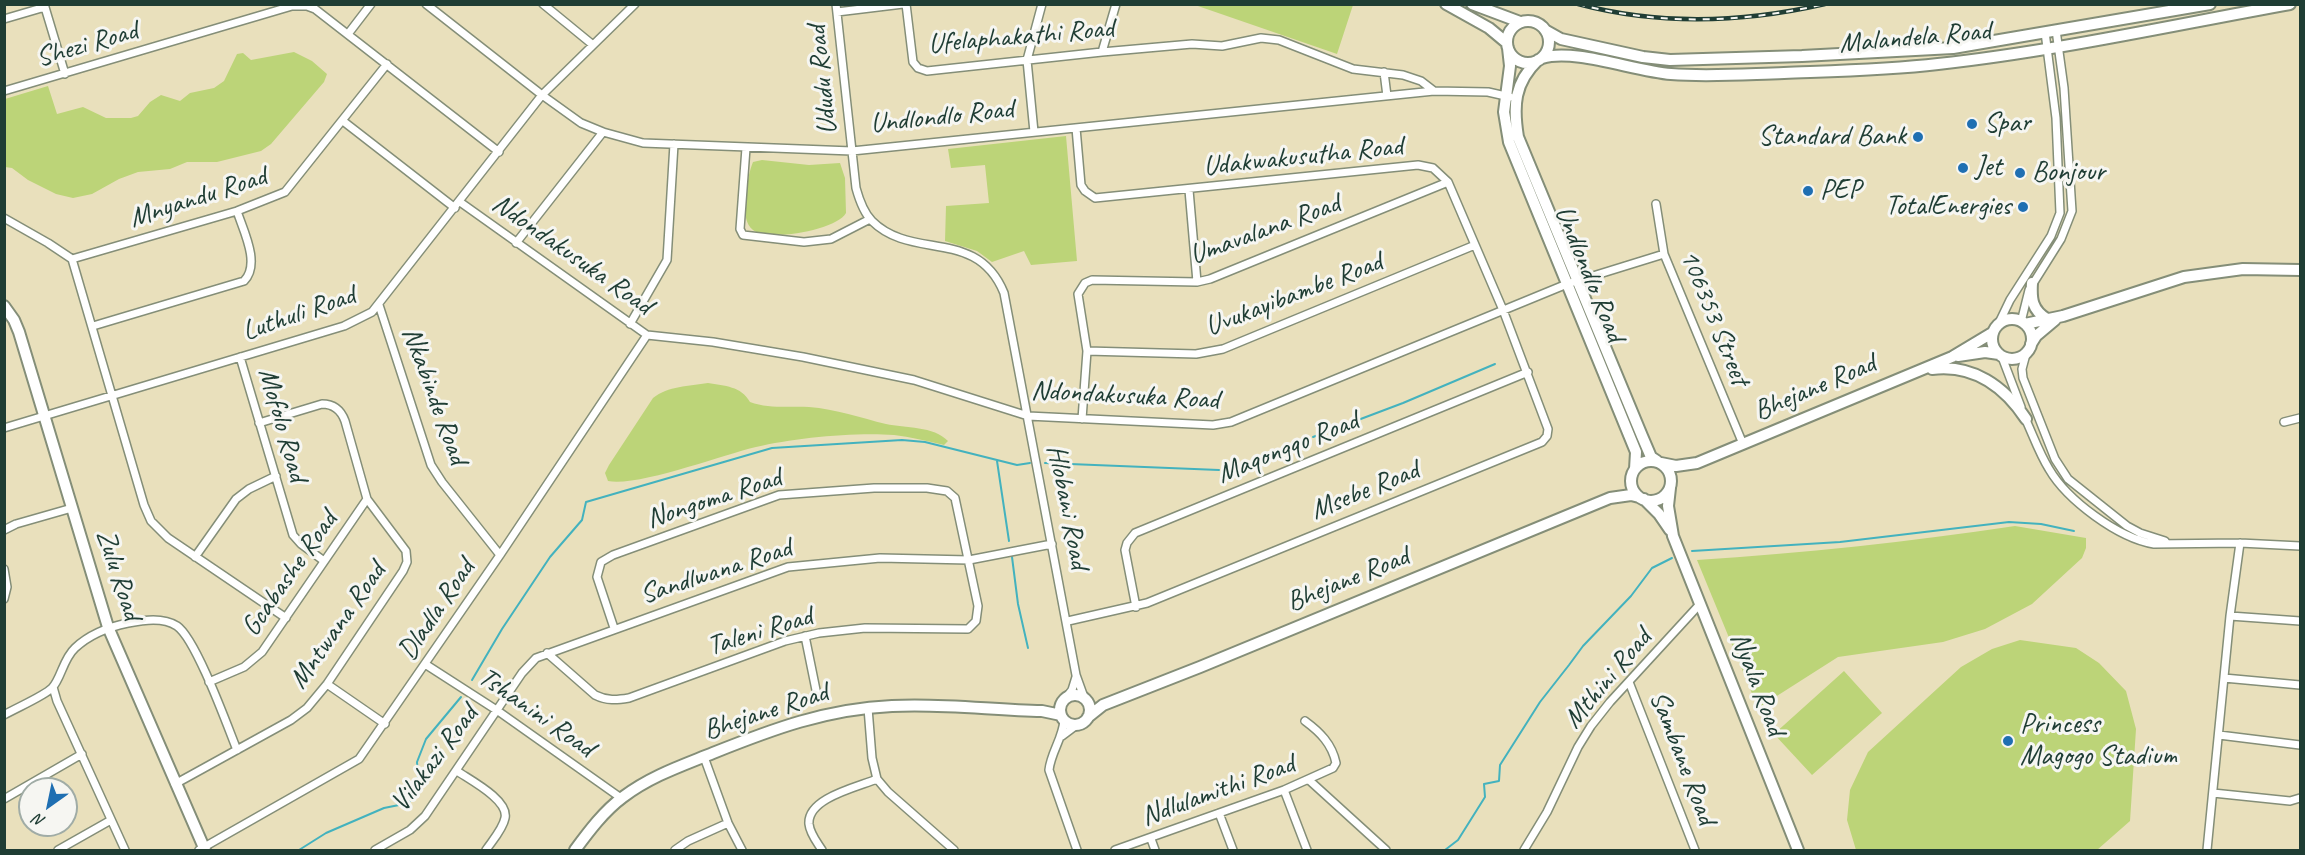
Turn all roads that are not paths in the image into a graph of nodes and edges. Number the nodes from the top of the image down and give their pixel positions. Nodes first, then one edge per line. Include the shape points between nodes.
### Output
1 (371, 4) edge
2 (426, 4) edge
3 (543, 4) edge
4 (635, 4) edge
5 (904, 4) edge
6 (1042, 4) edge
7 (1116, 4) edge
8 (1446, 4) edge
9 (1472, 4) edge
10 (2210, 4) edge
11 (2290, 4) edge
12 (44, 6) edge
13 (837, 8) edge
14 (4, 19) edge
15 (1520, 22) junction
16 (1545, 30) junction
17 (2050, 31) junction
18 (348, 34) junction
19 (593, 45) junction
20 (1507, 46) junction
21 (2059, 46) junction
22 (2046, 48) junction
23 (1102, 52) junction
24 (1540, 59) junction
25 (1027, 60) junction
26 (387, 64) junction
27 (1384, 72) junction
28 (65, 74) junction
29 (1434, 91) junction
30 (4, 92) edge
31 (542, 95) junction
32 (1387, 96) junction
33 (1510, 97) junction
34 (343, 121) junction
35 (1076, 128) junction
36 (603, 132) junction
37 (1034, 132) junction
38 (674, 144) junction
39 (746, 148) junction
40 (852, 151) junction
41 (499, 152) junction
42 (2070, 166) junction
43 (2058, 167) junction
44 (1448, 182) junction
45 (1189, 190) junction
46 (1656, 204) dead end
47 (457, 205) junction
48 (237, 211) junction
49 (4, 218) edge
50 (870, 219) junction
51 (516, 243) junction
52 (1475, 245) junction
53 (2043, 248) junction
54 (1664, 254) junction
55 (2051, 254) junction
56 (72, 259) junction
57 (2301, 270) edge
58 (1579, 280) junction
59 (1197, 282) junction
60 (2032, 283) junction
61 (1567, 284) junction
62 (379, 305) junction
63 (4, 306) edge
64 (1503, 310) junction
65 (2063, 316) junction
66 (2047, 319) junction
67 (2023, 323) junction
68 (630, 324) junction
69 (93, 326) junction
70 (1995, 329) junction
71 (647, 335) junction
72 (2028, 349) junction
73 (1087, 351) junction
74 (2001, 356) junction
75 (240, 357) junction
76 (1952, 357) junction
77 (1916, 371) junction
78 (1528, 372) junction
79 (113, 394) junction
80 (45, 415) junction
81 (1028, 416) junction
82 (2301, 418) edge
83 (1082, 419) junction
84 (2026, 419) junction
85 (2284, 422) dead end
86 (259, 423) junction
87 (4, 428) edge
88 (1743, 444) junction
89 (1659, 462) junction
90 (1697, 463) junction
91 (1634, 473) junction
92 (276, 476) junction
93 (1671, 485) junction
94 (1610, 498) junction
95 (1642, 498) junction
96 (367, 499) junction
97 (72, 508) junction
98 (4, 530) edge
99 (1673, 536) junction
100 (2177, 543) junction
101 (2240, 543) junction
102 (1052, 544) junction
103 (2301, 546) edge
104 (500, 555) junction
105 (195, 557) junction
106 (969, 560) junction
107 (324, 561) junction
108 (4, 568) edge
109 (4, 599) edge
110 (1700, 604) junction
111 (1136, 607) junction
112 (2230, 616) junction
113 (286, 618) junction
114 (1068, 621) junction
115 (2301, 621) edge
116 (108, 627) junction
117 (614, 628) junction
118 (805, 636) junction
119 (547, 653) junction
120 (425, 664) junction
121 (1076, 675) junction
122 (2224, 678) junction
123 (209, 682) junction
124 (1629, 682) junction
125 (327, 684) junction
126 (2301, 685) edge
127 (53, 687) junction
128 (817, 695) dead end
129 (1086, 701) junction
130 (1103, 705) junction
131 (868, 708) junction
132 (1063, 710) junction
133 (498, 711) junction
134 (4, 715) edge
135 (1088, 717) junction
136 (1305, 722) dead end
137 (385, 724) junction
138 (1078, 724) junction
139 (2219, 735) junction
140 (1060, 738) junction
141 (2301, 745) edge
142 (237, 750) junction
143 (82, 754) junction
144 (704, 757) junction
145 (457, 771) junction
146 (877, 779) junction
147 (1308, 780) junction
148 (175, 784) junction
149 (1284, 790) junction
150 (2213, 792) junction
151 (621, 798) junction
152 (2301, 798) edge
153 (4, 799) edge
154 (1219, 813) junction
155 (111, 820) junction
156 (728, 823) junction
157 (1151, 839) junction
158 (58, 850) edge
159 (125, 850) edge
160 (203, 850) edge
161 (375, 850) edge
162 (486, 850) edge
163 (575, 850) edge
164 (675, 850) edge
165 (742, 850) edge
166 (822, 850) edge
167 (951, 850) edge
168 (1077, 850) edge
169 (1115, 850) edge
170 (1155, 850) edge
171 (1233, 850) edge
172 (1306, 850) edge
173 (1386, 850) edge
174 (1524, 850) edge
175 (1695, 850) edge
176 (1796, 850) edge
177 (2207, 850) edge

1 - 18 street
2 - 31 street, Undlondlo Road
3 - 19 street
4 - 19 street, Luthuli Road
5 - 13 street
5 - 25 street, Ufelaphakathi Road via 913,62 918,68
6 - 25 street
7 - 23 street
8 - 20 main road via 1489,28
9 - 15 main road
10 - 17 main road, Malandela Road
11 - 21 main road, Malandela Road
12 - 14 street
12 - 28 street
13 - 40 street, Ududu Road
15 - 16 main road via 1531,21
15 - 20 main road via 1508,33
16 - 17 main road, Malandela Road via 1561,39 1670,60 1926,50
16 - 24 main road via 1549,45
17 - 21 street
17 - 22 street
18 - 26 street, Shezi Road
18 - 28 street, Shezi Road via 315,9 292,6
19 - 31 street, Luthuli Road
20 - 24 main road via 1520,61
20 - 33 main road, Undlondlo Road
21 - 22 main road, Malandela Road
21 - 42 street
22 - 24 main road, Malandela Road via 1918,66 1737,75 1672,75 1568,55 1553,54
22 - 43 street
23 - 25 street, Ufelaphakathi Road
23 - 27 street, Ufelaphakathi Road via 1279,40 1340,66
24 - 33 main road, Undlondlo Road
25 - 37 street
26 - 34 street, Mnyandu Road
26 - 41 street, Shezi Road
27 - 29 street, Ufelaphakathi Road via 1421,81
27 - 32 street
28 - 30 street, Shezi Road
29 - 32 street, Undlondlo Road
29 - 33 street, Undlondlo Road via 1488,92
31 - 36 street, Undlondlo Road via 581,123
31 - 41 street, Luthuli Road
32 - 35 street, Undlondlo Road
33 - 58 main road, Undlondlo Road via 1518,137
33 - 61 main road, Undlondlo Road via 1504,112 1509,142
34 - 47 street, Ndondakusuka Road
34 - 48 street, Mnyandu Road via 285,192
35 - 37 street, Undlondlo Road
35 - 45 street, Udakwakusutha Road via 1081,186 1095,198
36 - 38 street, Undlondlo Road via 643,143
36 - 51 street
37 - 40 street, Undlondlo Road
38 - 39 street, Undlondlo Road
38 - 68 street via 668,261
39 - 40 street, Undlondlo Road
39 - 50 street via 740,230 746,237 804,242 831,239
40 - 50 street via 856,188
41 - 47 street, Luthuli Road
42 - 43 street
42 - 55 street via 2071,218
43 - 53 street via 2060,213
44 - 45 street, Udakwakusutha Road via 1433,168 1418,165
44 - 52 street
44 - 59 street, Umavalana Road
45 - 59 street
46 - 54 street, 106353 Street
47 - 51 street, Ndondakusuka Road
47 - 62 street, Luthuli Road
48 - 56 street, Mnyandu Road
48 - 69 street via 252,262 244,281
49 - 56 street
50 - 81 street, Hlobani Road via 892,235 960,250 978,258 996,276 1004,293
51 - 68 street, Ndondakusuka Road
52 - 64 street
52 - 73 street, Uvukayibambe Road via 1223,348 1196,354
53 - 55 street
53 - 70 street
54 - 58 street, Ndondakusuka Road
54 - 88 street, 106353 Street
55 - 60 street
56 - 69 street
57 - 65 main road via 2243,269 2184,277
58 - 61 street, Ndondakusuka Road
58 - 89 main road, Undlondlo Road via 1651,457
59 - 73 street, Umavalana Road via 1085,283 1078,294
60 - 66 main road via 2033,305
60 - 67 street
61 - 64 street, Ndondakusuka Road
61 - 91 main road, Undlondlo Road via 1636,452
62 - 75 street, Luthuli Road via 344,326
62 - 104 street, Nkabinde Road via 431,465
63 - 80 main road, Zulu Road via 19,332
64 - 78 street, Msebe Road
64 - 83 street, Ndondakusuka Road via 1232,422
65 - 66 main road
65 - 72 main road via 2046,327
66 - 67 main road
67 - 70 main road via 2009,320
67 - 72 main road via 2030,331
68 - 71 street, Ndondakusuka Road
69 - 79 street
70 - 74 main road via 1993,347
70 - 76 main road, Bhejane Road
71 - 81 street, Ndondakusuka Road via 713,342 903,377
71 - 104 street, Dladla Road
72 - 74 main road via 2015,359
72 - 100 street via 2022,369 2025,382 2055,459 2068,478 2140,533
73 - 83 street, Umavalana Road
74 - 76 main road, Bhejane Road via 1984,352
74 - 84 street
75 - 79 street, Luthuli Road
75 - 86 street, Mofolo Road
76 - 77 main road, Bhejane Road
77 - 84 main road via 1939,368 1975,372 2011,398
77 - 88 main road, Bhejane Road
78 - 111 street, Maqongqo Road via 1135,533 1125,549
78 - 111 street, Msebe Road via 1548,429 1542,442
79 - 80 street, Luthuli Road
79 - 105 street via 151,521
80 - 87 street, Luthuli Road
80 - 97 main road, Zulu Road
81 - 83 street, Ndondakusuka Road
81 - 102 street, Hlobani Road
82 - 85 street
84 - 100 street via 2049,469 2076,500 2141,542
86 - 92 street, Mofolo Road
86 - 96 street, Mntwana Road via 314,406 334,406 345,421
88 - 90 main road, Bhejane Road
89 - 90 main road, Bhejane Road via 1669,466
89 - 91 main road via 1647,461
89 - 93 main road via 1669,471
90 - 93 main road, Bhejane Road
91 - 94 main road, Bhejane Road
91 - 95 main road via 1632,486
92 - 105 street via 236,499
92 - 107 street, Mofolo Road via 293,535
93 - 95 main road via 1660,499
93 - 99 main road, Nyala Road via 1668,506
94 - 95 main road, Bhejane Road
94 - 130 main road, Bhejane Road
95 - 99 main road, Nyala Road via 1659,514
96 - 107 street, Gcabashe Road
96 - 125 street, Mntwana Road via 406,551 407,561
97 - 98 street
97 - 116 main road, Zulu Road
99 - 110 main road, Nyala Road
100 - 101 street
101 - 103 street
101 - 112 street
102 - 106 street, Sandlwana Road
102 - 114 street, Hlobani Road
104 - 120 street, Dladla Road
105 - 113 street
106 - 117 street, Sandlwana Road via 880,558 788,567
106 - 117 street, Nongoma Road via 956,498 947,491 874,488 778,495 606,558 599,566 597,578
106 - 118 street, Taleni Road via 978,616 968,629 865,628
107 - 113 street, Gcabashe Road
108 - 109 street
110 - 124 street, Mthini Road
110 - 176 main road, Nyala Road
111 - 114 street, Msebe Road
112 - 115 street
112 - 122 street
113 - 123 street, Gcabashe Road via 253,660
114 - 121 street, Hlobani Road
116 - 123 street via 153,620 177,626 188,639
116 - 127 street via 74,649
116 - 148 main road, Zulu Road
117 - 119 street, Sandlwana Road
118 - 119 street, Taleni Road via 616,700 595,695
118 - 128 street
119 - 133 street, Sandlwana Road via 527,666
120 - 133 street, Tshanini Road
120 - 137 street, Dladla Road
121 - 129 street, Hlobani Road
121 - 132 street
122 - 126 street
122 - 139 street
123 - 142 street
124 - 174 street, Mthini Road via 1591,726
124 - 175 street, Sambane Road
125 - 137 street
125 - 142 street, Mntwana Road via 297,716
127 - 134 street
127 - 143 street
129 - 130 main road
129 - 132 main road via 1075,695
129 - 135 main road
130 - 135 main road, Bhejane Road
131 - 132 main road, Bhejane Road
131 - 144 main road, Bhejane Road via 799,721
131 - 146 street
132 - 138 main road via 1071,724
132 - 140 street
133 - 145 street, Vilakazi Road
133 - 151 street, Tshanini Road
135 - 138 main road
136 - 147 street, Ndlulamithi Road via 1324,736 1336,763
137 - 160 street, Dladla Road via 356,762
138 - 140 street
139 - 141 street
139 - 150 street
140 - 168 street via 1049,770
142 - 148 street, Mntwana Road
143 - 153 street
143 - 155 street
144 - 151 main road, Bhejane Road via 666,771
144 - 156 street
145 - 161 street, Vilakazi Road via 420,823
145 - 162 street via 498,800 505,810 504,822
146 - 166 street via 826,799 814,808 809,825
146 - 167 street
147 - 149 street, Ndlulamithi Road
147 - 173 street
148 - 160 main road, Zulu Road
149 - 154 street, Ndlulamithi Road
149 - 172 street
150 - 152 street via 2290,801
150 - 177 street
151 - 163 main road, Bhejane Road
154 - 157 street, Ndlulamithi Road
154 - 171 street
155 - 158 street
155 - 159 street
156 - 164 street
156 - 165 street
157 - 169 street, Ndlulamithi Road
157 - 170 street

